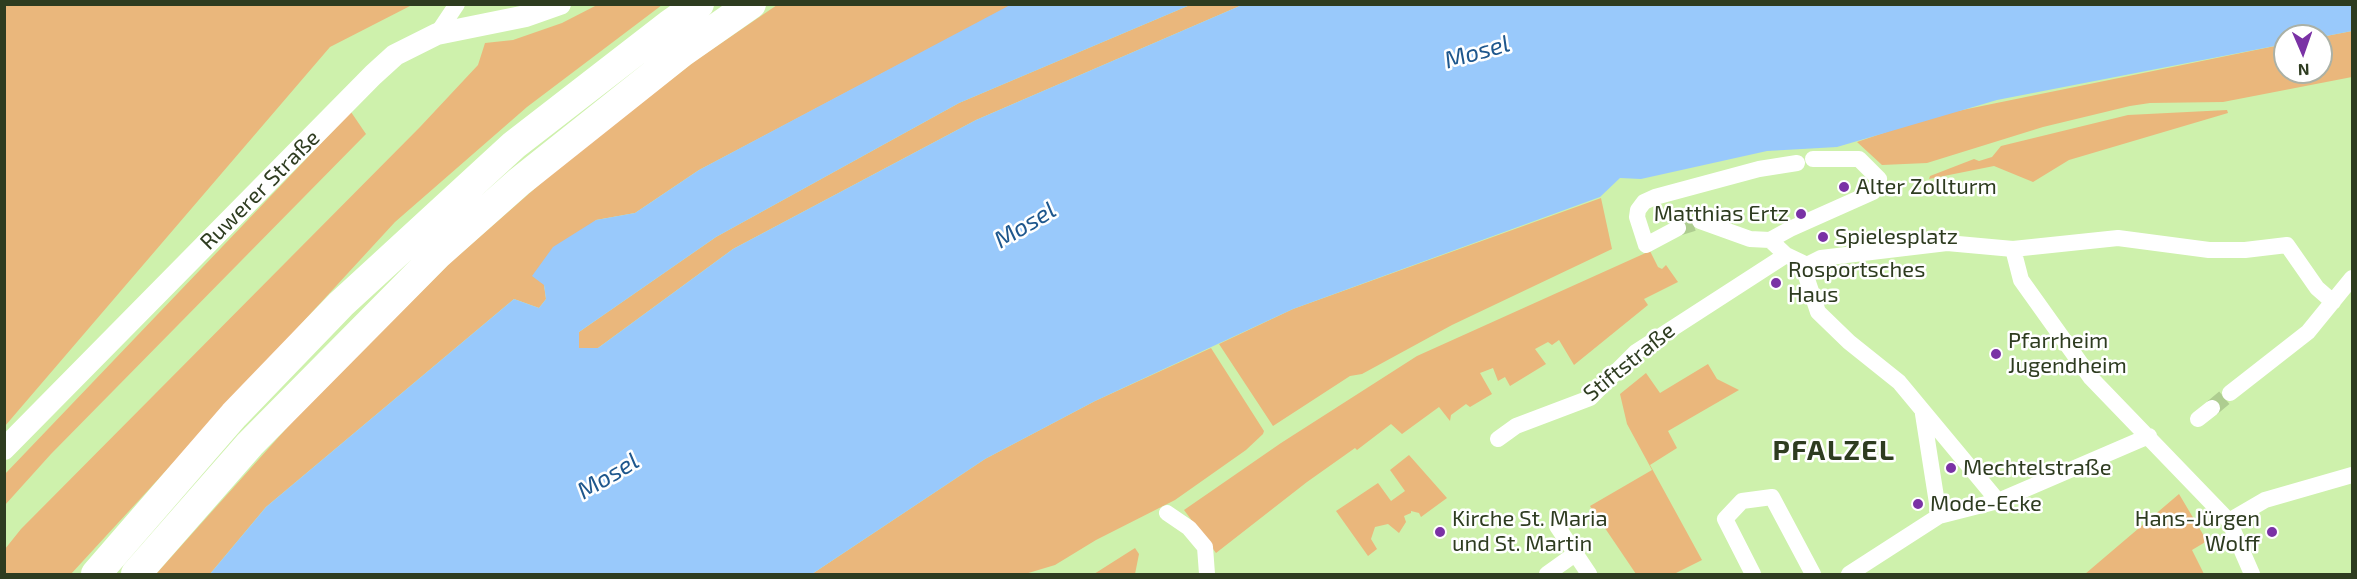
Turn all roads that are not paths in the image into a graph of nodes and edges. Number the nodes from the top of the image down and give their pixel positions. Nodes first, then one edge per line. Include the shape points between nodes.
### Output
1 (457, 4) edge
2 (560, 4) edge
3 (699, 4) edge
4 (751, 4) edge
5 (436, 34) junction
6 (1700, 221) tunnel mouth
7 (1678, 228) tunnel mouth
8 (1770, 240) junction
9 (2013, 249) junction
10 (1786, 255) junction
11 (1807, 265) junction
12 (2352, 278) edge
13 (2333, 302) junction
14 (2230, 393) tunnel mouth
15 (2212, 408) tunnel mouth
16 (1923, 414) junction
17 (2198, 419) dead end
18 (2149, 436) junction
19 (1498, 439) dead end
20 (4, 450) edge
21 (2352, 475) edge
22 (1998, 501) junction
23 (1167, 513) dead end
24 (1939, 516) junction
25 (2229, 520) junction
26 (1557, 526) dead end
27 (1575, 554) junction
28 (96, 574) edge
29 (136, 574) edge
30 (1207, 574) edge
31 (1547, 574) edge
32 (1589, 574) edge
33 (1753, 574) edge
34 (1813, 574) edge
35 (1849, 574) edge
36 (2252, 574) edge

1 - 5 street
2 - 5 main road, Ruwerer Straße via 526,16
3 - 28 highway via 514,145 340,304 234,415
4 - 29 highway via 681,52 519,182 438,254 250,444
5 - 20 main road, Ruwerer Straße via 395,55 373,75
6 - 8 street via 1742,236
7 - 8 street via 1646,245 1636,217 1644,202 1760,169 1805,161 1859,159 1879,179 1873,192
8 - 10 street
9 - 11 street via 1947,243 1821,258
9 - 13 street via 2118,238 2209,250 2287,245 2317,288
9 - 18 street via 2021,280 2091,378
10 - 11 street
10 - 19 street, Stiftstraße via 1636,352 1590,398 1516,426
11 - 16 street via 1807,279 1818,312 1899,381
12 - 13 street
13 - 14 street via 2308,332
15 - 17 street
16 - 22 street
16 - 24 street
18 - 22 street
18 - 25 street
21 - 25 street via 2265,500
22 - 24 street
23 - 30 street via 1189,528 1205,547
24 - 35 street
25 - 36 street
26 - 27 street
27 - 31 street
27 - 32 street
33 - 34 street via 1725,519 1743,501 1772,497

